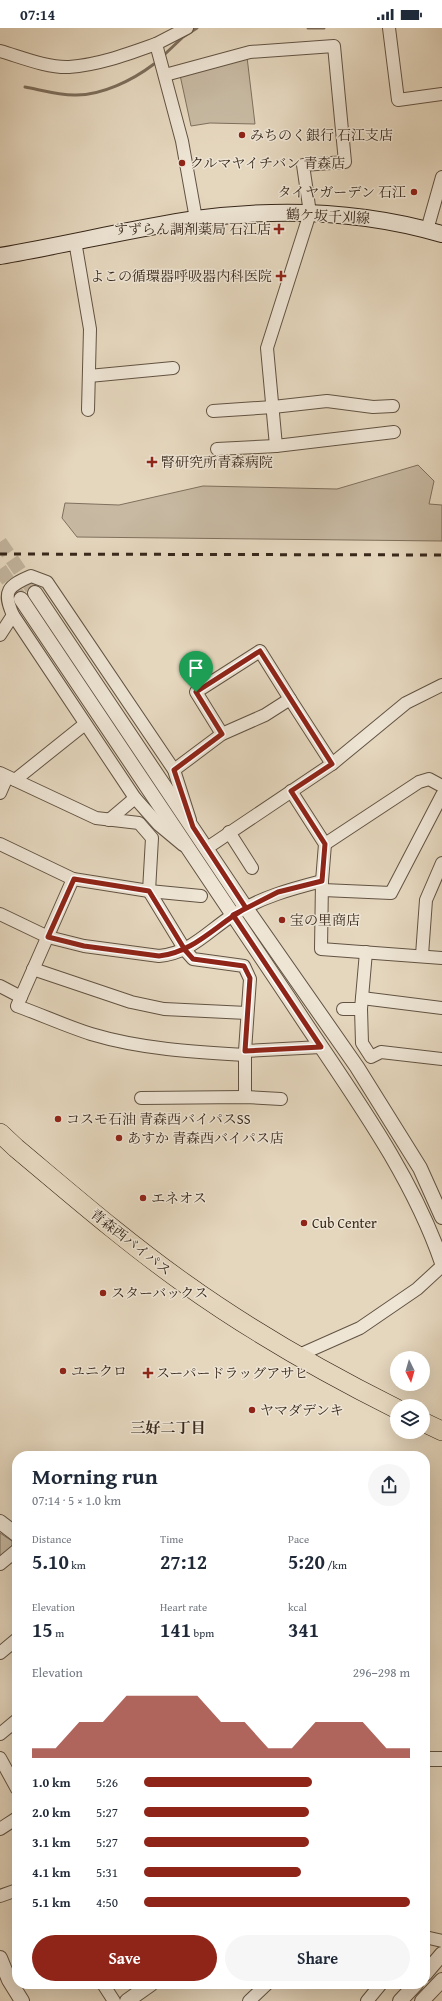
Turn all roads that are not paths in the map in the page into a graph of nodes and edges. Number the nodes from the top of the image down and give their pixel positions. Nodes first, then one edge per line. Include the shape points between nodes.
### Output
1 (187, 28) edge
2 (389, 28) edge
3 (156, 44) junction
4 (0, 51) edge
5 (165, 75) junction
6 (442, 94) edge
7 (442, 177) edge
8 (310, 213) junction
9 (196, 219) junction
10 (435, 232) edge
11 (75, 241) junction
12 (0, 256) edge
13 (173, 368) dead end
14 (89, 376) junction
15 (393, 406) dead end
16 (272, 407) junction
17 (88, 410) dead end
18 (213, 411) dead end
19 (394, 432) dead end
20 (276, 446) junction
21 (217, 449) dead end
22 (35, 594) tunnel mouth
23 (21, 599) tunnel mouth
24 (13, 615) junction
25 (0, 636) edge
26 (442, 685) edge
27 (290, 699) junction
28 (85, 724) junction
29 (222, 734) junction
30 (332, 764) junction
31 (174, 770) junction
32 (8, 777) edge
33 (442, 786) edge
34 (291, 791) junction
35 (0, 793) edge
36 (442, 795) edge
37 (135, 798) junction
38 (110, 820) junction
39 (193, 827) junction
40 (229, 832) junction
41 (0, 844) edge
42 (325, 844) junction
43 (207, 848) junction
44 (189, 852) junction
45 (252, 868) dead end
46 (441, 870) edge
47 (74, 879) junction
48 (323, 885) junction
49 (149, 891) junction
50 (201, 896) dead end
51 (246, 908) junction
52 (0, 914) edge
53 (233, 915) junction
54 (48, 937) junction
55 (185, 950) junction
56 (366, 952) junction
57 (422, 955) junction
58 (442, 958) edge
59 (33, 969) junction
60 (0, 986) edge
61 (21, 997) junction
62 (361, 1004) junction
63 (442, 1008) edge
64 (343, 1009) dead end
65 (247, 1013) junction
66 (321, 1047) junction
67 (245, 1053) junction
68 (371, 1057) junction
69 (442, 1059) edge
70 (357, 1068) junction
71 (245, 1097) junction
72 (141, 1098) dead end
73 (281, 1099) dead end
74 (0, 1133) edge
75 (442, 1217) edge
76 (442, 1265) edge
77 (297, 1356) junction
78 (390, 1405) edge
79 (430, 1425) edge
80 (442, 1431) edge
81 (0, 1522) edge
82 (12, 1531) edge
83 (12, 1554) edge
84 (0, 1564) edge
85 (12, 1643) edge
86 (0, 1653) edge
87 (12, 1724) edge
88 (0, 1734) edge
89 (0, 1758) edge
90 (430, 1759) edge
91 (442, 1759) edge
92 (12, 1779) edge
93 (12, 1821) edge
94 (0, 1829) edge
95 (12, 1892) edge
96 (0, 1896) edge
97 (430, 1939) edge
98 (442, 1941) edge
99 (442, 1954) edge
100 (0, 1958) edge
101 (430, 1968) edge
102 (12, 1976) edge
103 (442, 1980) edge
104 (17, 1989) edge
105 (106, 1989) edge
106 (144, 1989) edge
107 (262, 1989) edge
108 (377, 1989) edge
109 (411, 1989) edge
110 (22, 2001) edge
111 (114, 2001) edge
112 (127, 2001) edge
113 (250, 2001) edge
114 (367, 2001) edge
115 (400, 2001) edge
116 (422, 2001) edge

1 - 3 street
2 - 6 street via 398,100
3 - 4 street via 101,62 68,67
3 - 5 street
5 - 8 street via 250,52 334,46 345,162 303,165
5 - 9 street via 182,141
7 - 10 street
8 - 9 main road, 鶴ケ坂千刈線
8 - 10 main road, 鶴ケ坂千刈線 via 370,218
8 - 16 street via 267,348
9 - 11 main road, 鶴ケ坂千刈線
11 - 12 main road, 鶴ケ坂千刈線
11 - 14 street via 90,328
13 - 14 street
14 - 17 street
15 - 16 street via 373,407 326,401
16 - 18 street
16 - 20 street
19 - 20 street
20 - 21 street
22 - 39 street
23 - 44 street
24 - 25 street
24 - 28 street
24 - 31 street via 6,595 10,589 31,576 47,582
26 - 30 street via 406,703
27 - 29 street
27 - 29 street via 260,651 196,692
27 - 30 street
28 - 32 street
28 - 37 street
29 - 31 street
30 - 34 street
31 - 39 street
32 - 35 street
32 - 38 street via 96,818
33 - 42 street via 429,779 419,782
34 - 40 street
34 - 42 street
36 - 48 street via 391,893
37 - 38 street
37 - 44 street
38 - 49 street via 139,823 152,838
39 - 43 street
40 - 43 street
40 - 45 street
41 - 47 street
42 - 48 street
43 - 51 street
44 - 53 street
46 - 57 street via 426,900
47 - 49 street
47 - 54 street
48 - 51 street via 278,892
48 - 56 street via 321,949
49 - 50 street
49 - 55 street
51 - 53 street
51 - 70 street
52 - 54 street
53 - 55 street
53 - 66 street
54 - 55 street via 84,946 159,956
54 - 59 street
55 - 65 street via 193,959 244,966 250,978
56 - 57 street
56 - 62 street
57 - 58 street
59 - 61 street
59 - 65 street via 131,1002 189,1011
60 - 61 street
61 - 67 street via 17,1006 91,1034 153,1048
62 - 63 street
62 - 64 street
62 - 68 street via 362,1043
65 - 67 street
66 - 67 street
66 - 76 street via 408,1182 433,1236
67 - 71 street
68 - 69 street via 381,1052
68 - 70 street
70 - 75 street via 420,1168
71 - 72 street
71 - 73 street
74 - 77 highway, 青森西バイパス via 124,1237 184,1283
76 - 77 street via 417,1289 360,1328
77 - 78 highway, 青森西バイパス
79 - 80 highway
81 - 82 street
83 - 84 street
85 - 86 street
87 - 88 street
89 - 92 street
90 - 91 street
93 - 94 street
95 - 96 street
97 - 98 street
99 - 101 street
100 - 102 street
103 - 116 street
104 - 110 street
105 - 111 street
106 - 112 street
107 - 113 street
108 - 114 street
109 - 115 street

